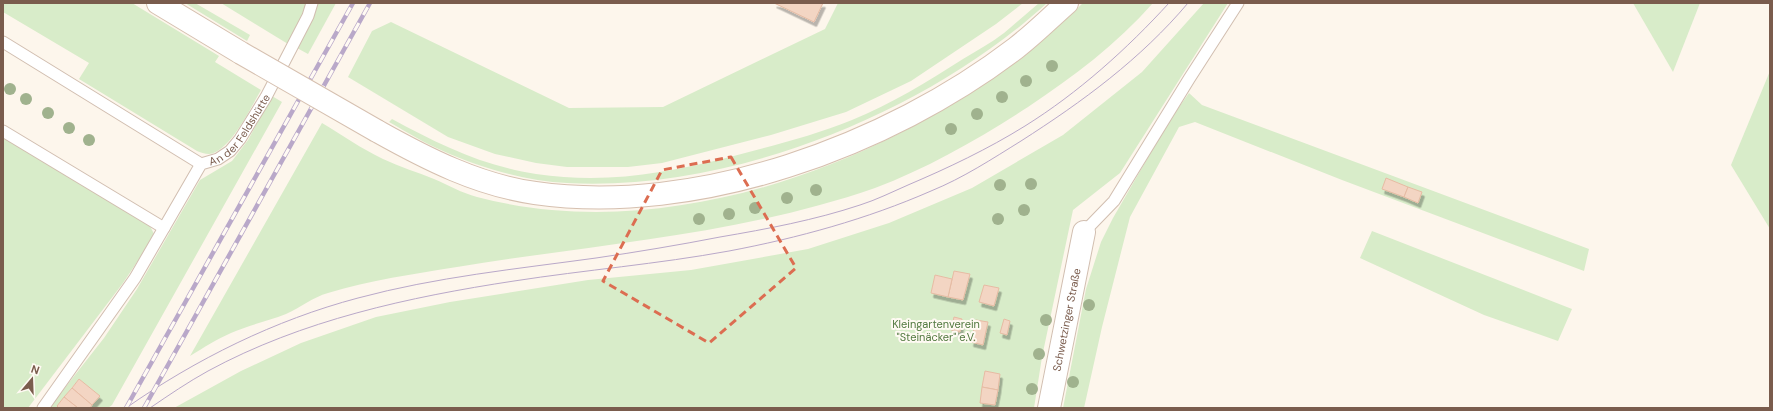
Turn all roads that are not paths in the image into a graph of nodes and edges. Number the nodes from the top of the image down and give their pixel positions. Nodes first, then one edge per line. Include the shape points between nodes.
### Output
1 (158, 3) edge
2 (312, 3) edge
3 (1067, 3) edge
4 (1238, 3) edge
5 (3, 42) edge
6 (3, 131) edge
7 (201, 164) junction
8 (164, 228) junction
9 (1084, 232) joint
10 (43, 408) edge
11 (1049, 408) edge

1 - 3 street, bridge via 377,132 463,174 534,193 628,197 676,192 747,177 830,151 885,127 963,83 1015,48
2 - 7 lane, An der Feldshütte via 308,16 266,97 240,138 230,151 218,159
4 - 9 lane via 1188,79 1114,201
5 - 7 lane
6 - 8 lane
7 - 8 lane, An der Feldshütte
8 - 10 lane, An der Feldshütte via 130,284
9 - 11 street, Schwetzinger Straße

